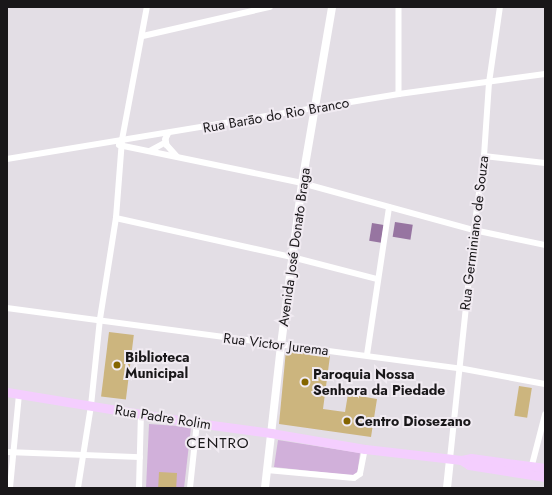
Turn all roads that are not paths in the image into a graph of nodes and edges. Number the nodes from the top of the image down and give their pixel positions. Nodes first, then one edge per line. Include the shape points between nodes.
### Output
1 (147, 7) edge
2 (270, 7) edge
3 (332, 7) edge
4 (398, 7) edge
5 (500, 7) edge
6 (143, 36) junction
7 (545, 74) edge
8 (489, 83) junction
9 (399, 94) junction
10 (314, 110) junction
11 (169, 133) junction
12 (166, 142) junction
13 (122, 143) junction
14 (150, 151) junction
15 (177, 156) junction
16 (484, 156) junction
17 (7, 159) edge
18 (545, 163) edge
19 (302, 183) junction
20 (389, 208) junction
21 (116, 218) junction
22 (474, 230) junction
23 (545, 245) edge
24 (292, 257) junction
25 (377, 279) junction
26 (7, 308) edge
27 (100, 319) junction
28 (281, 345) junction
29 (367, 355) junction
30 (459, 368) junction
31 (545, 384) edge
32 (7, 392) edge
33 (19, 394) junction
34 (91, 406) junction
35 (141, 414) junction
36 (545, 415) edge
37 (198, 423) junction
38 (271, 433) junction
39 (365, 449) junction
40 (7, 452) edge
41 (14, 452) junction
42 (83, 455) junction
43 (140, 457) junction
44 (450, 459) junction
45 (545, 468) edge
46 (267, 470) junction
47 (531, 470) junction
48 (545, 477) edge
49 (10, 488) edge
50 (78, 488) edge
51 (139, 488) edge
52 (190, 488) edge
53 (265, 488) edge
54 (447, 488) edge

1 - 6 street
2 - 6 street
3 - 10 main road, Avenida José Donato Braga
4 - 9 street
5 - 8 street, Rua Germiniano de Souza
6 - 13 street
7 - 8 street, Rua Barāo do Rio Branco
8 - 9 street, Rua Barāo do Rio Branco
8 - 16 street, Rua Germiniano de Souza
9 - 10 street, Rua Barāo do Rio Branco
10 - 11 street, Rua Barāo do Rio Branco
10 - 19 main road, Avenida José Donato Braga
11 - 12 street
11 - 13 street, Rua Barāo do Rio Branco
12 - 14 street
12 - 15 street
13 - 14 street
13 - 17 street, Rua Barāo do Rio Branco
13 - 21 street
14 - 15 street
15 - 19 street
16 - 18 street
16 - 22 street, Rua Germiniano de Souza
19 - 20 street
19 - 24 main road, Avenida José Donato Braga
20 - 22 street
20 - 25 street
21 - 24 street
21 - 27 street
22 - 23 street
22 - 30 street, Rua Germiniano de Souza
24 - 25 street
24 - 28 main road, Avenida José Donato Braga
25 - 29 street
26 - 27 street, Rua Victor Jurema
27 - 28 street, Rua Victor Jurema
27 - 34 street
28 - 29 street, Rua Victor Jurema
28 - 38 main road, Avenida José Donato Braga
29 - 30 street, Rua Victor Jurema
30 - 31 street, Rua Victor Jurema
30 - 44 street, Rua Germiniano de Souza
32 - 33 main road, Rua Padre Rolim
33 - 34 main road, Rua Padre Rolim
33 - 41 street
34 - 35 main road, Rua Padre Rolim
34 - 42 street
35 - 37 main road, Rua Padre Rolim
35 - 43 street
36 - 47 street
37 - 38 main road, Rua Padre Rolim
37 - 52 street
38 - 39 main road, Rua Padre Rolim
38 - 46 main road, Avenida José Donato Braga
39 - 44 main road, Rua Padre Rolim
39 - 46 street via 360,474 357,477
40 - 41 street
41 - 42 street
41 - 49 street
42 - 43 street
42 - 50 street
43 - 51 street
44 - 47 main road, Rua Padre Rolim via 471,458
44 - 54 main road
45 - 47 main road
46 - 53 main road, Avenida José Donato Braga
47 - 48 main road

